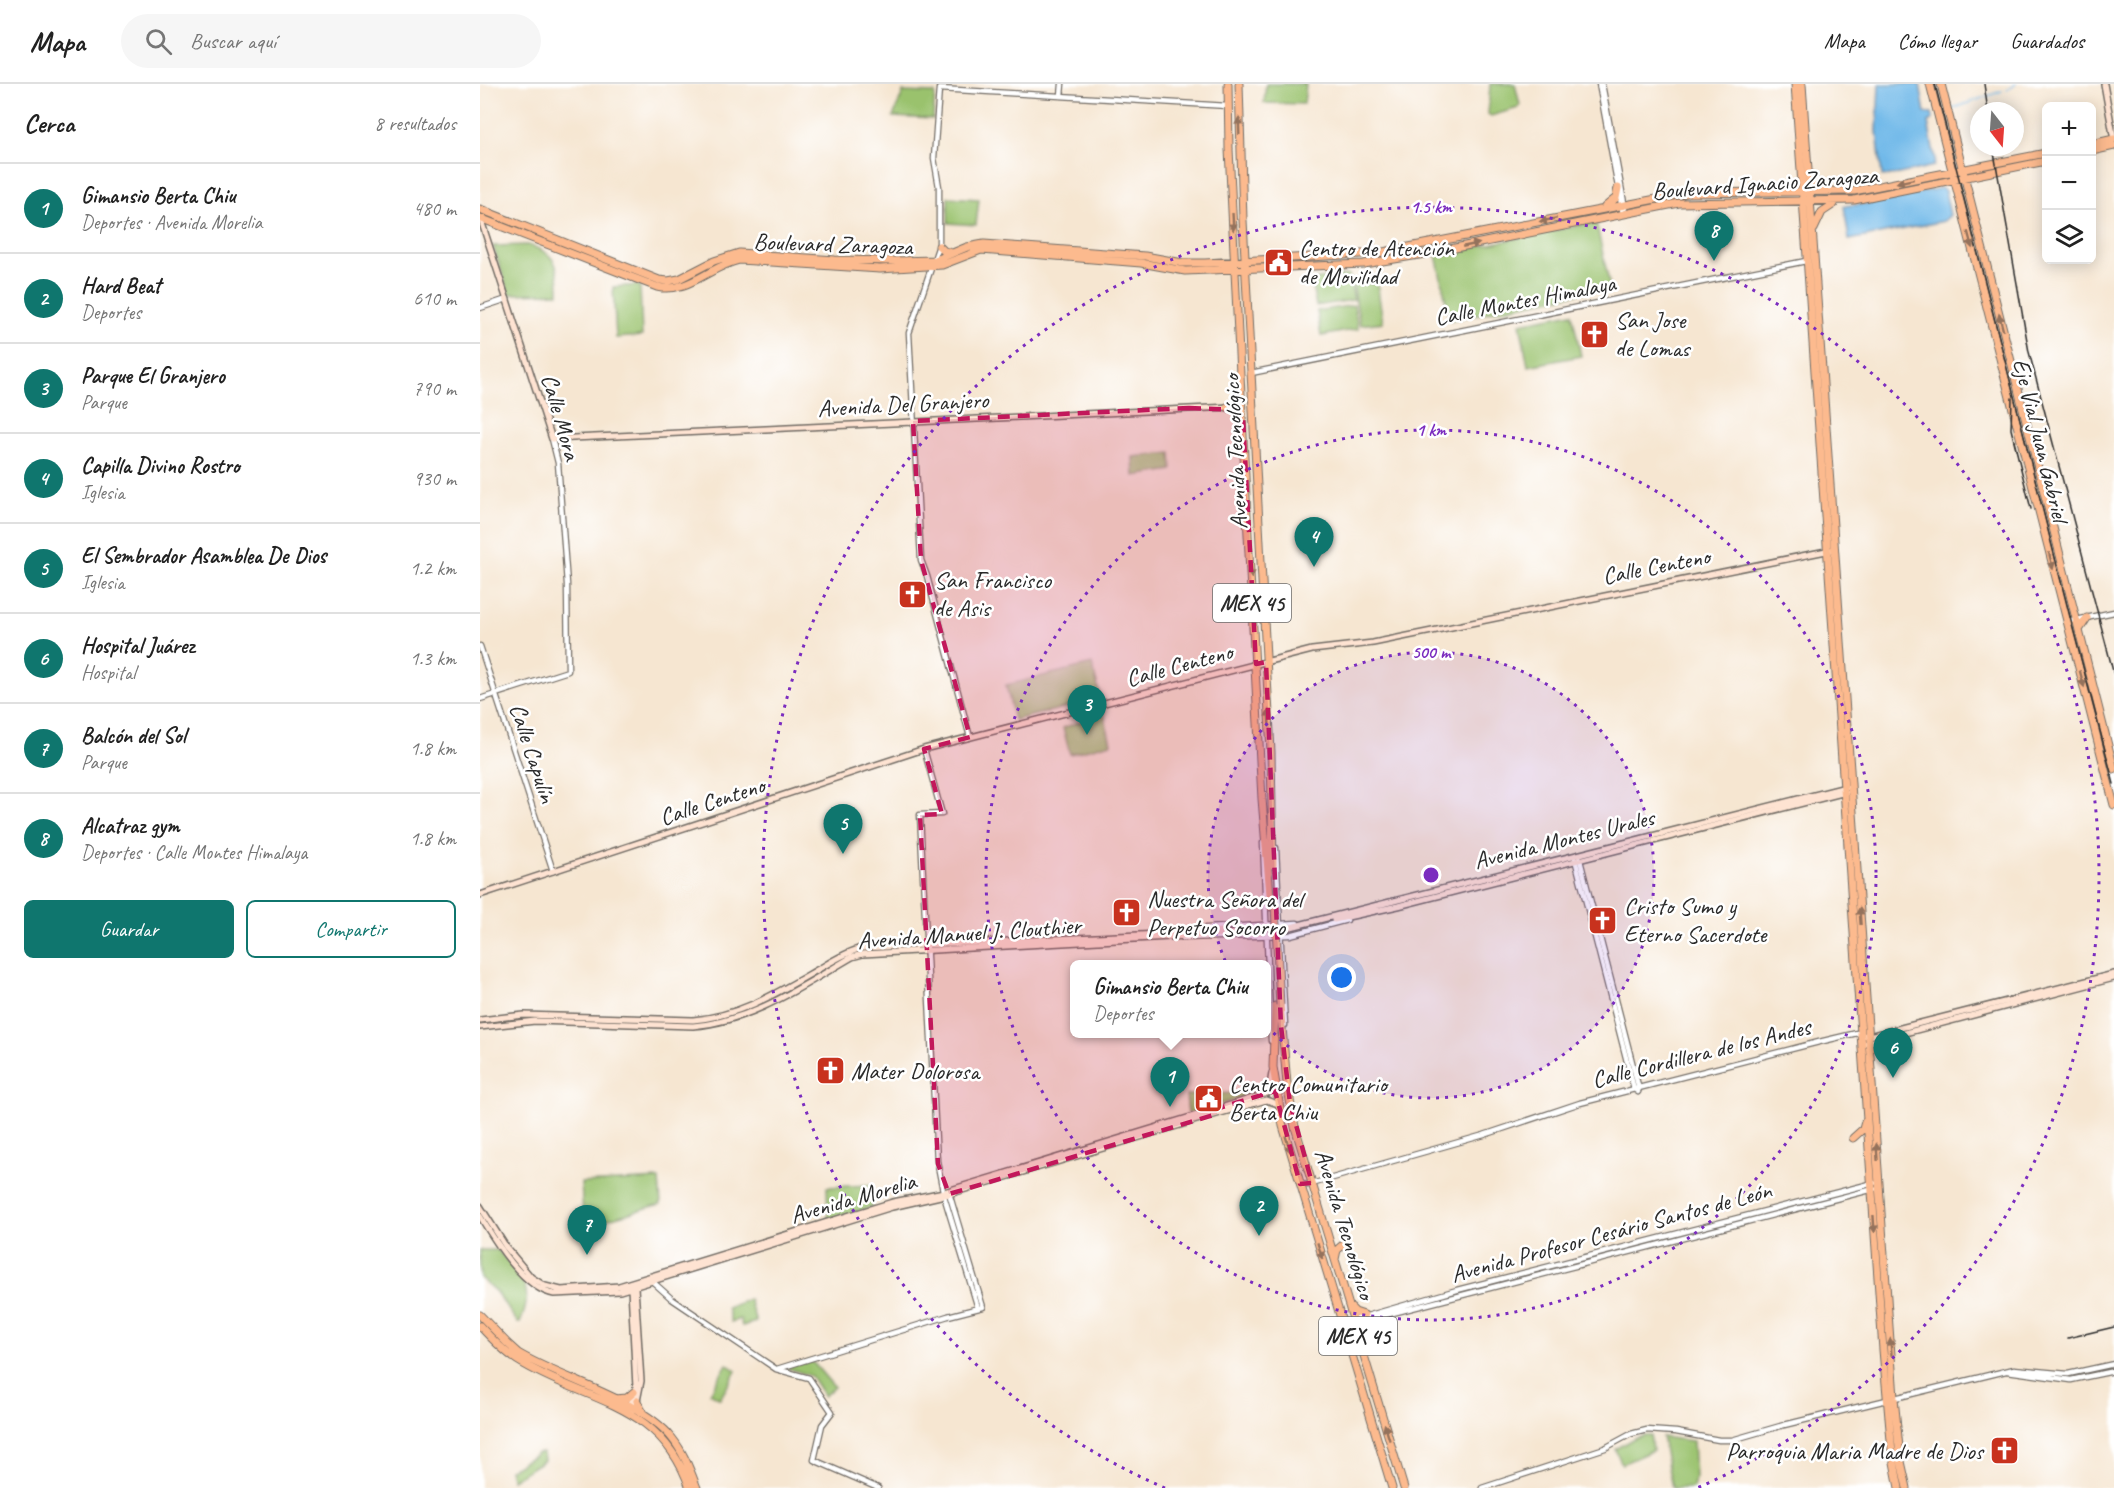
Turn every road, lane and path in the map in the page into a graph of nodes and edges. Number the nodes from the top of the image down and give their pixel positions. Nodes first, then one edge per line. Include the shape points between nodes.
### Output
1 (1062, 84) edge
2 (1228, 84) edge
3 (1239, 84) edge
4 (1600, 84) edge
5 (1795, 84) edge
6 (1802, 84) edge
7 (1930, 84) edge
8 (1941, 84) edge
9 (2104, 84) edge
10 (1061, 96) junction
11 (1228, 106) junction
12 (2114, 139) edge
13 (2096, 143) edge
14 (1803, 146) junction
15 (2114, 146) edge
16 (2096, 150) edge
17 (1958, 152) junction
18 (1229, 154) junction
19 (2042, 154) edge
20 (1947, 155) junction
21 (2024, 157) junction
22 (2042, 161) edge
23 (1990, 165) junction
24 (1809, 167) junction
25 (1980, 167) junction
26 (1240, 168) junction
27 (2007, 169) junction
28 (1989, 173) junction
29 (1801, 174) junction
30 (1963, 174) junction
31 (1934, 175) junction
32 (1979, 175) junction
33 (1953, 176) junction
34 (1231, 179) junction
35 (1618, 179) junction
36 (1241, 181) junction
37 (1938, 184) junction
38 (1618, 188) junction
39 (1777, 192) junction
40 (1806, 193) junction
41 (1836, 193) junction
42 (1958, 194) junction
43 (1623, 196) junction
44 (1969, 196) junction
45 (1842, 201) junction
46 (1636, 202) junction
47 (1806, 202) junction
48 (1776, 203) junction
49 (1623, 205) junction
50 (480, 209) edge
51 (1601, 209) junction
52 (1624, 214) junction
53 (1804, 216) junction
54 (480, 217) edge
55 (1244, 235) junction
56 (1810, 237) junction
57 (1234, 242) junction
58 (939, 246) junction
59 (954, 253) junction
60 (1267, 259) junction
61 (1806, 261) junction
62 (934, 263) junction
63 (1236, 265) junction
64 (1246, 265) junction
65 (1212, 266) junction
66 (1267, 268) junction
67 (1237, 285) junction
68 (1248, 297) junction
69 (507, 300) junction
70 (480, 308) edge
71 (1248, 328) junction
72 (1239, 329) junction
73 (1239, 341) junction
74 (1249, 341) junction
75 (1251, 372) junction
76 (1253, 401) junction
77 (1227, 407) junction
78 (1242, 407) junction
79 (1243, 418) junction
80 (913, 421) junction
81 (552, 440) junction
82 (1248, 523) junction
83 (1259, 525) junction
84 (1249, 538) junction
85 (1259, 538) junction
86 (1830, 550) junction
87 (2114, 612) edge
88 (2083, 619) junction
89 (2067, 622) junction
90 (480, 646) edge
91 (1266, 662) junction
92 (1256, 664) junction
93 (495, 694) junction
94 (480, 699) edge
95 (970, 737) junction
96 (924, 749) junction
97 (1271, 752) junction
98 (1260, 754) junction
99 (2114, 769) edge
100 (1847, 789) junction
101 (2114, 806) edge
102 (1263, 816) junction
103 (1272, 819) junction
104 (1577, 858) junction
105 (1270, 860) junction
106 (553, 872) junction
107 (480, 895) edge
108 (1266, 916) junction
109 (1266, 926) junction
110 (1259, 929) junction
111 (1284, 930) junction
112 (1177, 935) junction
113 (1266, 936) junction
114 (927, 948) junction
115 (1267, 960) edge
116 (2114, 976) edge
117 (1278, 1006) junction
118 (480, 1020) edge
119 (480, 1027) edge
120 (1284, 1037) junction
121 (1271, 1038) edge
122 (1866, 1039) junction
123 (1274, 1052) junction
124 (1287, 1084) junction
125 (1636, 1088) junction
126 (1273, 1092) junction
127 (1266, 1100) junction
128 (1278, 1104) junction
129 (1217, 1112) junction
130 (1866, 1116) junction
131 (1853, 1138) dead end
132 (1312, 1183) junction
133 (1300, 1184) junction
134 (1879, 1185) junction
135 (1871, 1186) junction
136 (946, 1193) junction
137 (1831, 1197) junction
138 (480, 1206) edge
139 (480, 1216) edge
140 (1345, 1243) dead end
141 (1335, 1259) junction
142 (649, 1282) junction
143 (633, 1287) junction
144 (620, 1291) junction
145 (633, 1300) junction
146 (1349, 1305) junction
147 (480, 1315) edge
148 (1364, 1315) junction
149 (1354, 1321) junction
150 (480, 1326) edge
151 (1344, 1327) junction
152 (2114, 1365) edge
153 (776, 1369) junction
154 (2007, 1371) junction
155 (2114, 1371) edge
156 (637, 1393) junction
157 (1890, 1399) junction
158 (614, 1402) junction
159 (629, 1413) junction
160 (617, 1416) dead end
161 (646, 1416) junction
162 (1398, 1468) junction
163 (1386, 1469) junction
164 (693, 1488) edge
165 (878, 1488) edge
166 (1392, 1488) edge
167 (1404, 1488) edge
168 (1482, 1488) edge
169 (1899, 1488) edge
170 (1907, 1488) edge

1 - 10 street
2 - 11 main road, Avenida Tecnológico / MEX 45
26 -> 3 main road, Avenida Tecnológico / MEX 45
4 - 35 street
5 - 14 main road
6 - 14 main road
7 - 20 main road, Eje Vial Juan Gabriel
8 - 17 main road, Eje Vial Juan Gabriel
9 - 12 main road
10 - 11 street
10 - 58 street via 939,89 934,158 939,187
11 - 18 main road, Avenida Tecnológico / MEX 45
12 - 13 main road
14 - 24 main road
14 - 29 main road
15 - 16 main road
17 - 25 main road via 1966,162
17 - 30 main road, Eje Vial Juan Gabriel
18 - 26 main road via 1233,166
18 - 34 main road, Avenida Tecnológico / MEX 45
19 - 21 main road, Boulevard Ignacio Zaragoza
20 - 31 main road via 1943,169
20 - 33 main road, Eje Vial Juan Gabriel
21 - 23 main road, Boulevard Ignacio Zaragoza
21 - 27 main road
22 - 27 main road, Boulevard Ignacio Zaragoza
23 - 25 main road, Boulevard Ignacio Zaragoza
23 - 28 main road
24 - 40 main road
24 - 41 main road via 1817,185
25 - 30 main road, Boulevard Ignacio Zaragoza
26 - 36 main road, Avenida Tecnológico / MEX 45
27 - 28 main road, Boulevard Ignacio Zaragoza
28 - 32 main road, Boulevard Ignacio Zaragoza
29 - 39 main road via 1791,189
29 - 40 main road
30 - 32 main road, Boulevard Ignacio Zaragoza
30 - 33 main road, Boulevard Ignacio Zaragoza
30 - 44 main road, Eje Vial Juan Gabriel
31 - 33 main road, Boulevard Ignacio Zaragoza
31 -> 41 main road, Boulevard Ignacio Zaragoza
32 - 44 main road via 1971,184
33 - 37 main road, Boulevard Ignacio Zaragoza
33 - 42 main road, Eje Vial Juan Gabriel
34 - 36 main road via 1235,176
34 -> 57 main road, Avenida Tecnológico / MEX 45
35 - 38 street
35 - 43 street
36 - 55 main road, Avenida Tecnológico / MEX 45
37 - 42 main road via 1950,186
37 - 45 main road, Boulevard Ignacio Zaragoza
38 - 49 street
38 - 51 main road via 1614,200
39 - 40 main road, Boulevard Ignacio Zaragoza
39 - 46 main road, Boulevard Ignacio Zaragoza via 1692,192
40 - 41 main road, Boulevard Ignacio Zaragoza
40 - 47 main road
42 -> 89 main road, Eje Vial Juan Gabriel
43 - 46 main road
43 - 49 street
88 -> 44 main road, Eje Vial Juan Gabriel via 2073,609
45 - 47 main road, Boulevard Ignacio Zaragoza
45 - 56 main road via 1822,212
46 - 49 main road, Boulevard Ignacio Zaragoza
47 - 48 main road, Boulevard Ignacio Zaragoza
47 - 53 main road
47 - 56 main road
48 - 52 main road, Boulevard Ignacio Zaragoza via 1688,202
48 - 53 main road via 1794,206
49 - 51 main road, Boulevard Ignacio Zaragoza
49 - 52 street
50 - 62 main road, Boulevard Zaragoza via 668,281 742,252
51 -> 60 main road, Boulevard Ignacio Zaragoza via 1378,253
66 -> 52 main road, Boulevard Ignacio Zaragoza via 1379,263
53 - 56 main road
54 - 62 main road, Boulevard Zaragoza via 667,289 683,286 724,264 744,259 871,269
54 - 69 main road, Calle Mora
55 - 60 main road via 1250,252
55 - 64 main road, Avenida Tecnológico / MEX 45
56 - 61 main road
56 - 86 main road
57 - 63 main road, Avenida Tecnológico / MEX 45
57 - 65 main road via 1229,255
58 - 59 main road
58 - 62 street
59 - 62 main road, Boulevard Zaragoza
59 - 65 main road, Boulevard Zaragoza via 984,244 1149,256
60 - 64 main road, Boulevard Ignacio Zaragoza
61 - 75 street, Calle Montes Himalaya
61 - 86 main road
62 - 65 main road, Boulevard Zaragoza via 951,262 986,250 1185,270
62 - 80 street via 909,333
63 - 64 main road, Boulevard Ignacio Zaragoza
63 - 65 main road, Boulevard Zaragoza
63 - 67 main road, Avenida Tecnológico / MEX 45
64 - 66 main road, Boulevard Ignacio Zaragoza
64 - 68 main road, Avenida Tecnológico / MEX 45
65 - 67 main road via 1227,273
66 - 68 main road via 1252,276
67 - 72 main road, Avenida Tecnológico / MEX 45
68 - 71 main road, Avenida Tecnológico / MEX 45
69 - 70 street
69 - 81 main road, Calle Mora
71 - 72 main road
71 - 74 main road, Avenida Tecnológico / MEX 45
72 - 73 main road, Avenida Tecnológico / MEX 45
73 - 74 main road
73 - 78 main road, Avenida Tecnológico / MEX 45
74 - 75 main road, Avenida Tecnológico / MEX 45
75 - 76 main road, Avenida Tecnológico / MEX 45
76 - 78 main road, Avenida Del Granjero
76 - 83 main road, Avenida Tecnológico / MEX 45
77 - 78 main road, Avenida Del Granjero
77 - 79 main road
77 - 80 main road, Avenida Del Granjero
78 - 79 main road, Avenida Tecnológico / MEX 45
79 - 82 main road, Avenida Tecnológico / MEX 45
80 - 81 main road, Avenida Del Granjero
80 - 95 street via 920,558
81 - 93 street, Calle Mora via 558,463 567,584 568,671
82 - 83 main road
82 - 84 main road, Avenida Tecnológico / MEX 45
83 - 85 main road, Avenida Tecnológico / MEX 45
84 - 85 main road via 1254,533
84 -> 92 main road, Avenida Tecnológico / MEX 45
85 - 91 main road, Avenida Tecnológico / MEX 45
86 - 91 main road, Calle Centeno via 1373,643 1320,648
86 - 100 main road
87 - 88 street
88 - 89 street
88 - 99 main road via 2079,630
89 -> 101 main road, Eje Vial Juan Gabriel
90 - 93 street, Calle Capulín
91 - 92 main road, Calle Centeno
97 -> 91 main road, Avenida Tecnológico / MEX 45
92 - 95 main road, Calle Centeno
92 - 98 main road, Avenida Tecnológico / MEX 45
93 - 94 street
93 - 106 street, Calle Capulín
95 - 96 main road, Calle Centeno
96 - 106 main road, Calle Centeno
96 - 114 street via 942,814 920,816
97 - 98 main road
97 - 103 main road, Avenida Tecnológico / MEX 45
98 - 102 main road, Avenida Tecnológico / MEX 45
100 - 104 main road, Avenida Montes Urales
100 - 122 main road
102 - 105 main road, Avenida Tecnológico / MEX 45
102 - 108 street, Avenida Tecnológico
103 - 105 main road, Avenida Tecnológico / MEX 45
103 - 111 street, Avenida Tecnológico
104 - 111 main road, Avenida Montes Urales
104 - 125 street
105 - 117 main road, Avenida Tecnológico / MEX 45
106 - 107 main road, Calle Centeno
108 - 109 street, Avenida Tecnológico
108 - 110 street
109 - 110 street
109 - 111 street
109 - 113 street, Avenida Tecnológico
110 - 112 main road, Avenida Manuel J. Clouthier
111 - 113 street
111 - 120 street, Avenida Tecnológico
112 - 113 street via 1191,939
112 - 114 main road, Avenida Manuel J. Clouthier
113 - 115 street, Avenida Tecnológico
114 - 118 main road, Avenida Manuel J. Clouthier via 858,949 739,1011 702,1019 524,1015
114 - 119 main road, Avenida Manuel J. Clouthier via 858,955 752,1012 710,1024 536,1021
114 - 136 street via 938,1164
116 - 122 main road, Calle Cordillera de los Andes
117 - 120 main road, Avenida Tecnológico / MEX 45
117 - 123 main road, Avenida Tecnológico / MEX 45
120 - 124 main road, Avenida Tecnológico / MEX 45
121 - 123 street, Avenida Tecnológico
122 - 125 street, Calle Cordillera de los Andes via 1857,1033
122 - 130 main road
134 -> 122 main road
123 - 126 main road, Avenida Tecnológico / MEX 45
124 - 126 main road
124 - 132 main road, Avenida Tecnológico / MEX 45
125 - 132 street, Calle Cordillera de los Andes
126 - 127 main road, Avenida Morelia
126 - 128 main road, Avenida Tecnológico / MEX 45
126 - 129 main road, Avenida Morelia
127 - 128 main road
127 - 129 main road, Avenida Morelia
128 -> 133 main road, Avenida Tecnológico / MEX 45
129 - 136 main road, Avenida Morelia
130 - 131 main road via 1863,1129
130 - 135 main road
132 - 133 street, Calle Cordillera de los Andes
132 - 141 main road, Avenida Tecnológico / MEX 45
133 -> 151 main road, Avenida Tecnológico / MEX 45
134 - 135 street, Avenida Profesor Cesário Santos de León
157 -> 134 main road
135 - 137 street, Avenida Profesor Cesário Santos de León
135 -> 157 main road
136 - 138 main road, Avenida Morelia via 893,1202 619,1286 561,1290 531,1277
136 - 142 main road, Avenida Morelia
136 - 153 street via 980,1308
137 - 148 street, Avenida Profesor Cesário Santos de León
137 - 149 street, Avenida Profesor Cesário Santos de León
139 - 144 main road, Avenida Morelia via 520,1271 537,1287 554,1294
140 - 141 main road via 1337,1250
141 - 146 main road, Avenida Tecnológico / MEX 45
142 - 143 main road, Avenida Morelia
142 - 145 main road
142 - 153 street
143 - 144 main road, Avenida Morelia
143 - 145 main road
144 - 145 main road
145 - 156 main road
146 - 148 main road
146 - 149 main road, Avenida Tecnológico / MEX 45
147 - 158 main road via 519,1353
148 - 149 street, Avenida Profesor Cesário Santos de León
149 - 151 main road
162 -> 149 main road, Avenida Tecnológico / MEX 45
150 - 158 main road via 526,1366
151 - 163 main road, Avenida Tecnológico / MEX 45
152 - 154 street via 2068,1374
153 - 165 street via 809,1378 832,1412 822,1425 814,1460
154 - 155 street via 2071,1380
154 - 157 street
156 - 158 main road
156 - 159 main road
156 - 161 main road via 640,1409
157 - 168 street via 1732,1440 1641,1431 1605,1448
157 - 169 main road via 1892,1452
157 - 170 main road
158 - 159 main road
158 - 160 main road
159 - 161 main road
159 - 164 main road via 655,1430 670,1447
161 - 164 main road via 680,1448
162 - 163 main road
162 - 167 main road, Avenida Tecnológico / MEX 45
163 - 166 main road, Avenida Tecnológico / MEX 45

